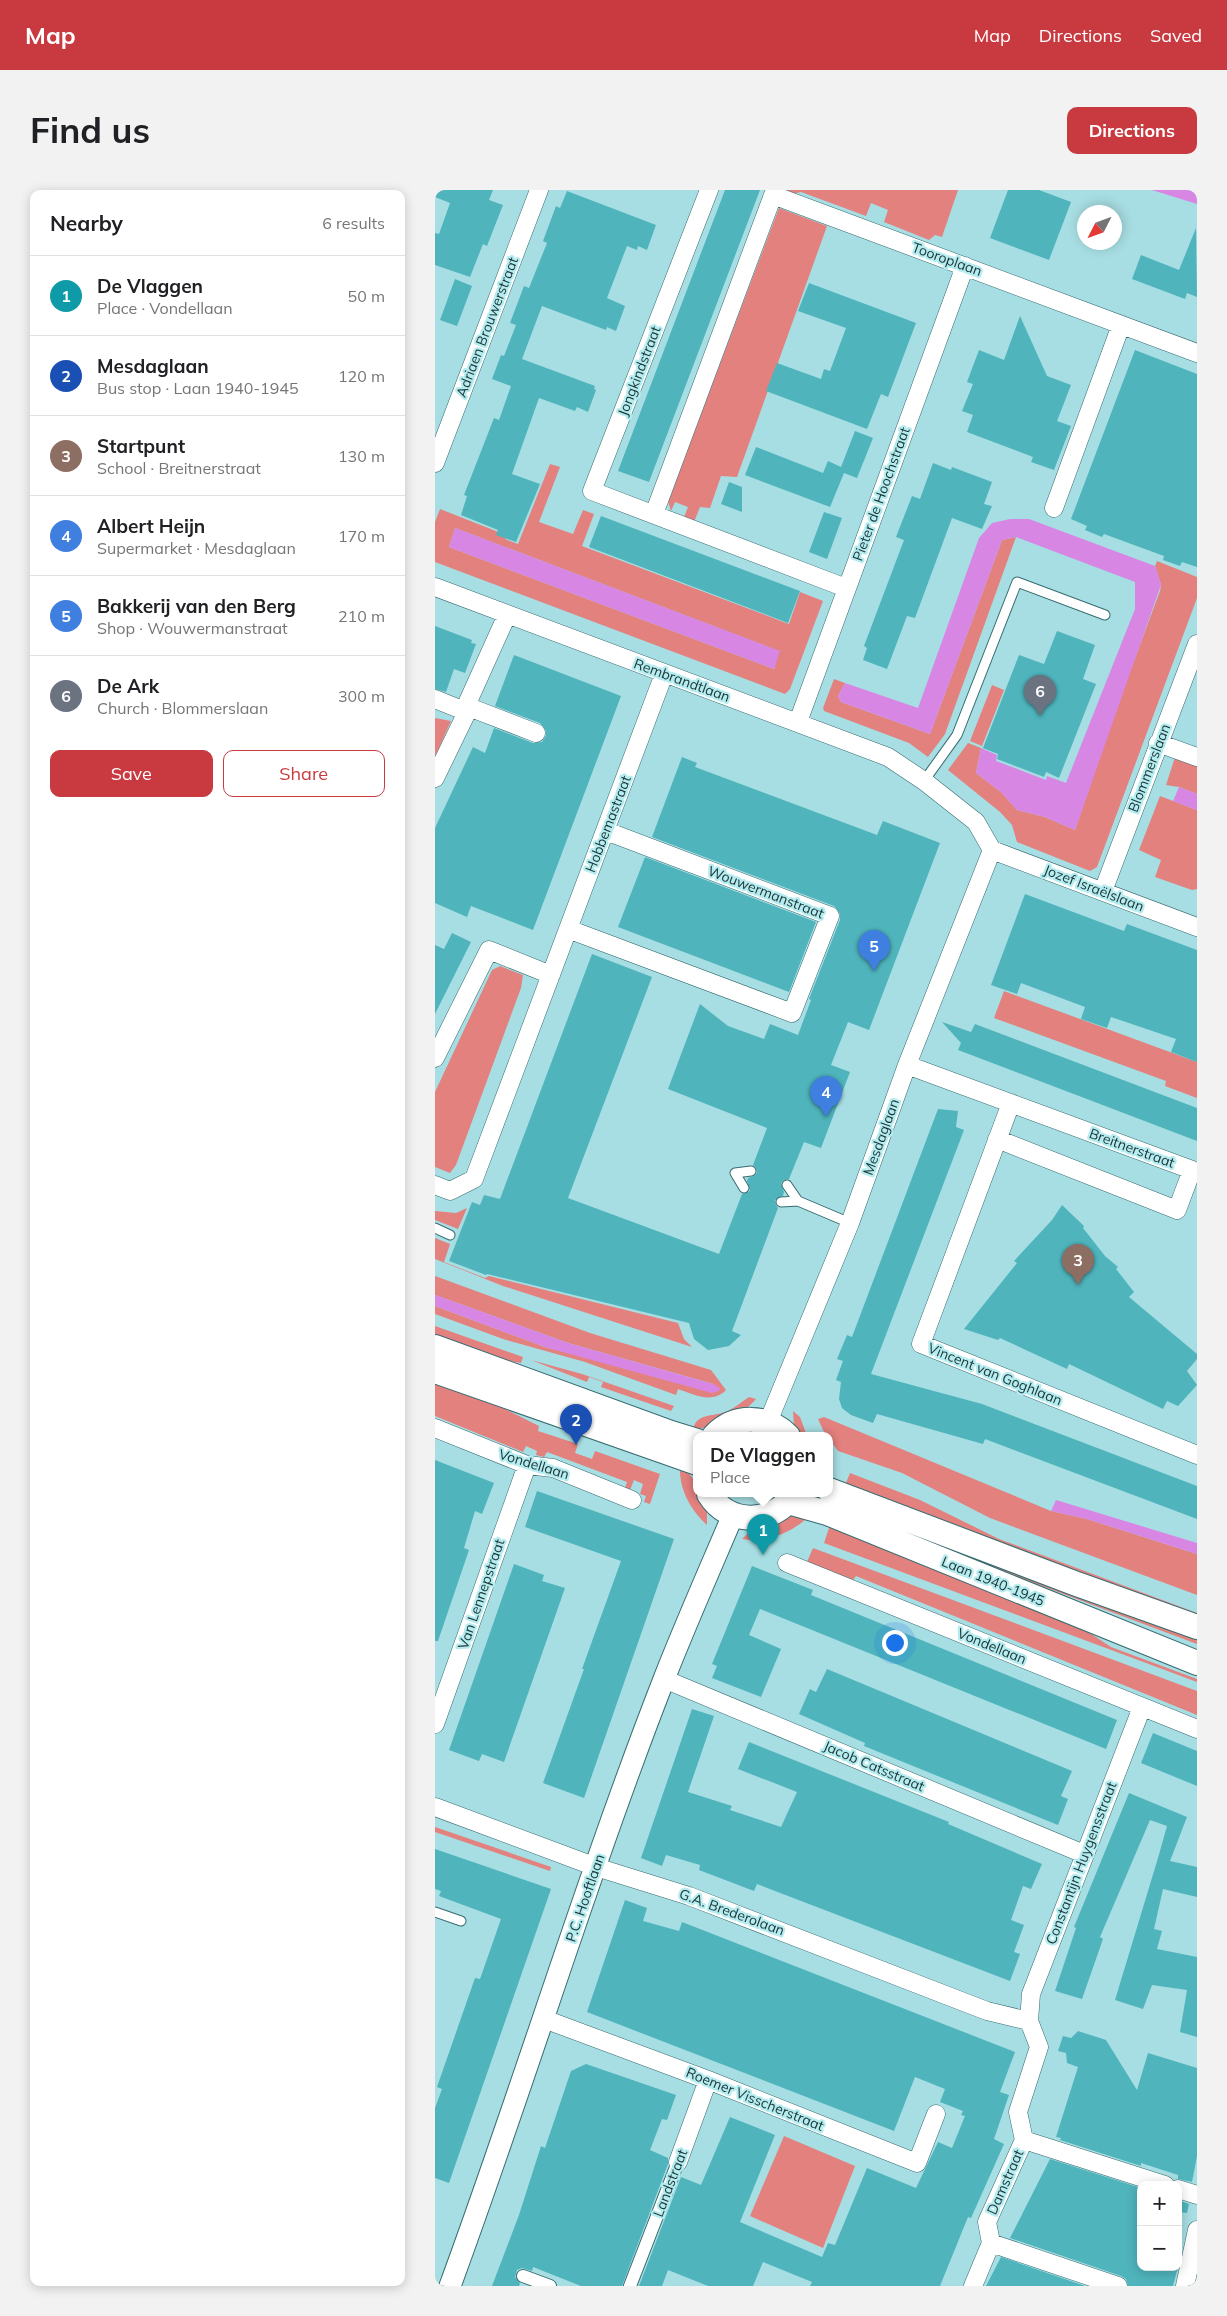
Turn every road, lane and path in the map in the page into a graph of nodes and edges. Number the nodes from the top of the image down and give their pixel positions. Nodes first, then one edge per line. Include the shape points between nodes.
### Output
1 (539, 190) edge
2 (709, 190) edge
3 (773, 192) edge
4 (965, 266) junction
5 (1121, 324) junction
6 (1197, 353) edge
7 (440, 433) edge
8 (435, 463) edge
9 (1054, 508) dead end
10 (654, 514) junction
11 (435, 587) edge
12 (846, 588) junction
13 (507, 615) junction
14 (1105, 615) dead end
15 (1197, 644) edge
16 (664, 674) junction
17 (435, 699) edge
18 (466, 709) junction
19 (798, 722) junction
20 (536, 733) dead end
21 (1158, 743) junction
22 (1197, 757) edge
23 (435, 778) edge
24 (924, 781) junction
25 (605, 831) junction
26 (992, 850) junction
27 (1103, 891) junction
28 (1197, 927) edge
29 (568, 929) junction
30 (551, 974) junction
31 (435, 1058) edge
32 (907, 1065) junction
33 (1011, 1103) junction
34 (997, 1140) junction
35 (751, 1171) dead end
36 (787, 1184) dead end
37 (435, 1185) edge
38 (744, 1188) dead end
39 (798, 1201) junction
40 (781, 1202) dead end
41 (850, 1223) junction
42 (435, 1228) edge
43 (450, 1235) dead end
44 (435, 1347) edge
45 (435, 1372) edge
46 (768, 1422) junction
47 (435, 1428) edge
48 (720, 1432) edge
49 (782, 1432) edge
50 (693, 1440) edge
51 (1197, 1455) edge
52 (693, 1462) edge
53 (527, 1465) junction
54 (833, 1491) edge
55 (712, 1497) edge
56 (791, 1498) edge
57 (632, 1500) dead end
58 (733, 1515) junction
59 (787, 1562) dead end
60 (1197, 1627) edge
61 (1197, 1663) edge
62 (664, 1679) junction
63 (1142, 1707) junction
64 (435, 1724) edge
65 (1197, 1729) edge
66 (435, 1806) edge
67 (1084, 1854) junction
68 (595, 1867) junction
69 (435, 1912) edge
70 (461, 1921) dead end
71 (544, 2019) junction
72 (1029, 2021) junction
73 (708, 2080) junction
74 (936, 2114) dead end
75 (1024, 2140) junction
76 (678, 2162) joint
77 (1152, 2181) edge
78 (1182, 2190) edge
79 (1197, 2195) edge
80 (1197, 2230) edge
81 (991, 2242) junction
82 (523, 2276) dead end
83 (450, 2286) edge
84 (550, 2286) edge
85 (630, 2286) edge
86 (973, 2286) edge
87 (1118, 2286) edge
88 (1185, 2286) edge

1 - 7 street, Adriaen Brouwerstraat
2 - 10 street, Jongkindstraat via 593,491
3 - 4 street, Tooroplaan
3 - 10 street
4 - 5 street, Tooroplaan
4 - 12 street, Pieter de Hoochstraat
5 - 6 street, Tooroplaan
5 - 9 street
7 - 8 street, Adriaen Brouwerstraat
10 - 12 street, Jongkindstraat
11 - 13 street, Rembrandtlaan
12 - 19 street, Pieter de Hoochstraat
13 - 16 street, Rembrandtlaan
13 - 18 street
14 - 24 lane via 1017,582 957,735
15 - 21 street, Blommerslaan
16 - 19 street, Rembrandtlaan
16 - 25 street, Hobbemastraat
17 - 18 street
18 - 20 street
18 - 23 street
19 - 24 street, Rembrandtlaan via 888,757
21 - 22 street
21 - 27 street, Blommerslaan
24 - 26 street, Rembrandtlaan via 976,822
25 - 29 street, Hobbemastraat
25 - 29 street, Wouwermanstraat via 830,916 792,1013
26 - 27 street, Jozef Israëlslaan
26 - 32 street, Mesdaglaan
27 - 28 street, Jozef Israëlslaan
29 - 30 street, Hobbemastraat
30 - 31 street via 489,950
30 - 37 street, Hobbemastraat via 474,1179 450,1191
32 - 33 street, Breitnerstraat
32 - 41 street, Mesdaglaan
33 - 34 street, Vincent van Goghlaan
33 - 34 street, Breitnerstraat via 1192,1170 1177,1210
34 - 51 street, Vincent van Goghlaan via 921,1344
35 - 38 lane via 735,1173
36 - 39 lane
39 - 40 lane
39 - 41 lane
41 - 46 street, Mesdaglaan
42 - 43 lane
44 - 50 main road
45 - 52 main road
46 - 48 main road via 740,1421
46 - 49 main road
47 - 53 street, Vondellaan
53 - 57 street, Vondellaan via 553,1468
53 - 64 street, Van Lennepstraat
54 - 60 main road, Laan 1940-1945
55 - 58 main road
56 - 58 main road via 777,1511 763,1517
56 - 61 main road, Laan 1940-1945
58 - 62 street, P.C. Hooftlaan
59 - 63 street, Vondellaan
62 - 67 street, Jacob Catsstraat
62 - 68 street, P.C. Hooftlaan
63 - 65 street, Vondellaan
63 - 67 street, Constantijn Huygensstraat
66 - 68 street, G.A. Brederolaan
67 - 72 street, Constantijn Huygensstraat via 1031,1994
68 - 71 street, P.C. Hooftlaan
68 - 72 street, G.A. Brederolaan via 689,1896 987,2011
69 - 70 lane
71 - 73 street, Roemer Visscherstraat
71 - 83 street, P.C. Hooftlaan
72 - 75 street, Damstraat via 1039,2047 1018,2112
73 - 74 street, Roemer Visscherstraat via 917,2163
73 - 76 street, Landstraat
75 - 77 street
75 - 81 street, Damstraat via 987,2222
76 - 85 street, Landstraat
78 - 79 street
80 - 88 street
81 - 86 street, Damstraat
81 - 87 street
82 - 84 street

